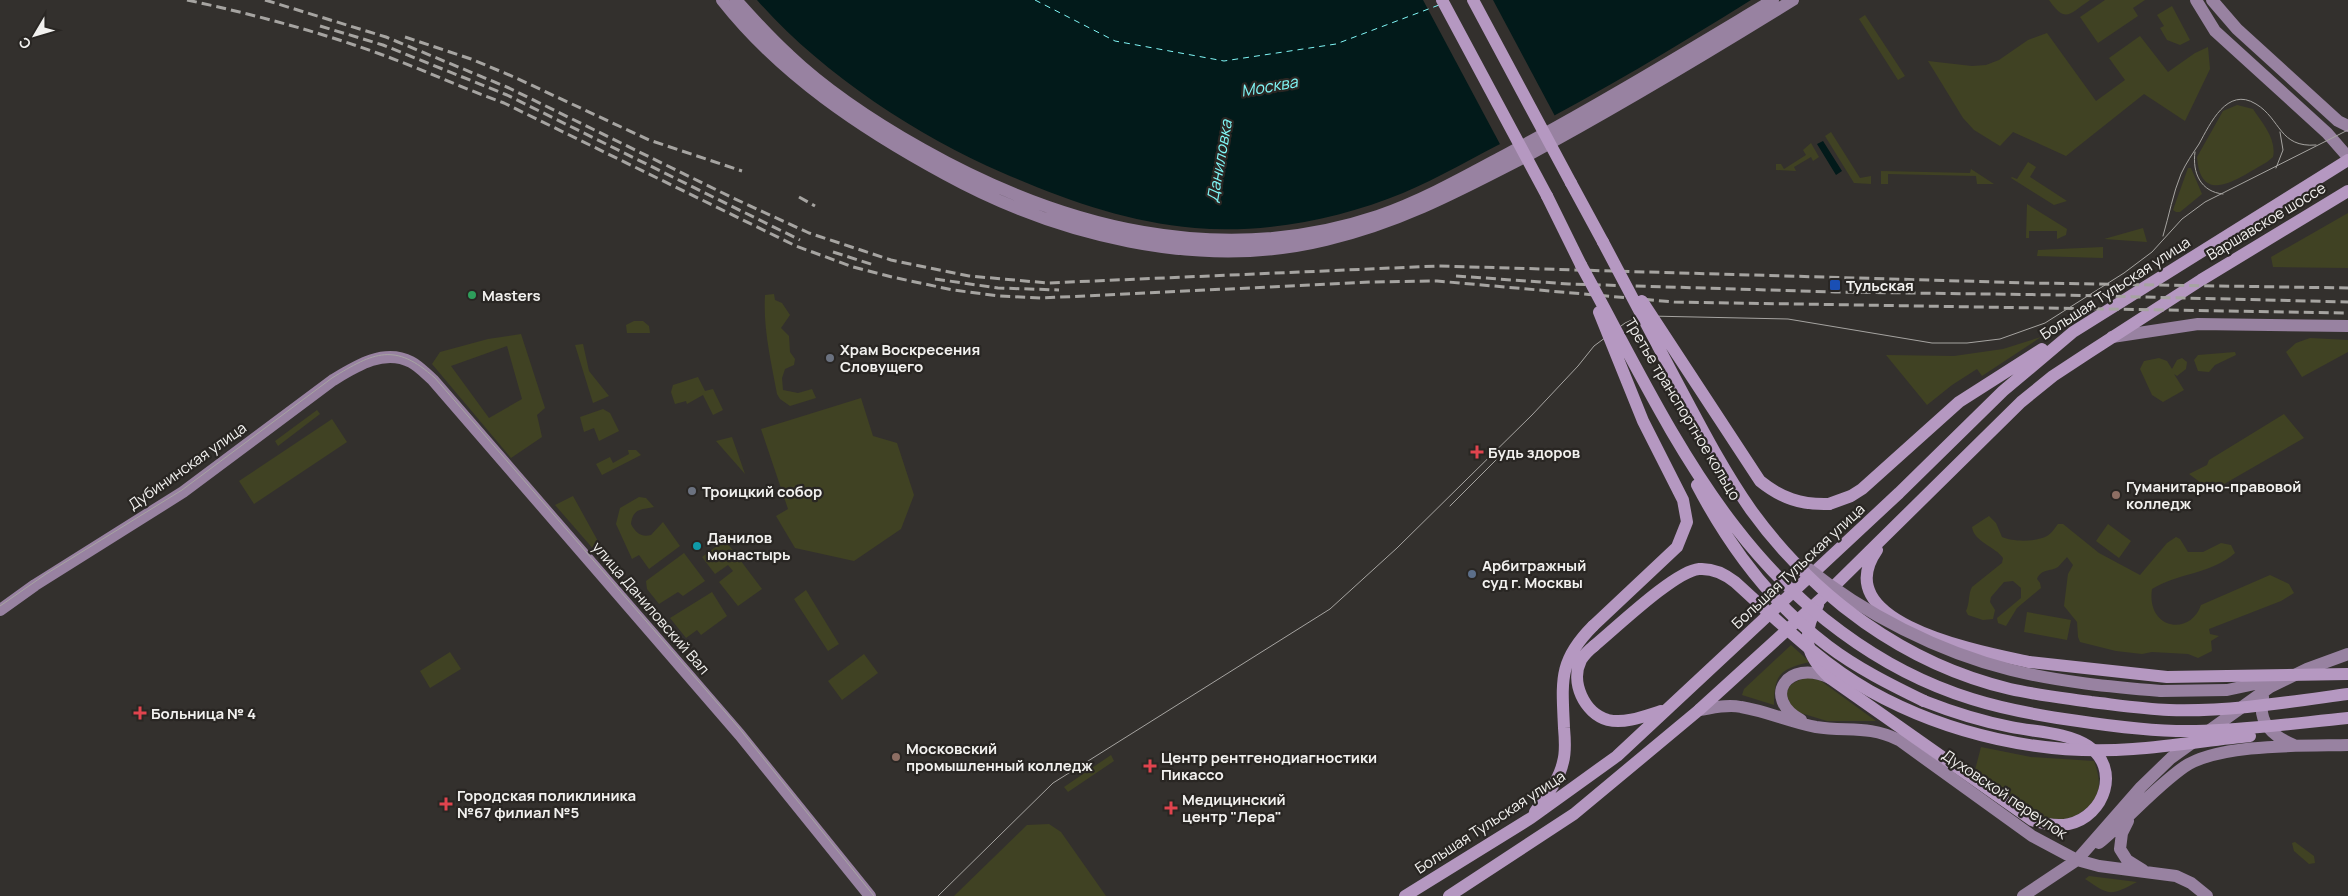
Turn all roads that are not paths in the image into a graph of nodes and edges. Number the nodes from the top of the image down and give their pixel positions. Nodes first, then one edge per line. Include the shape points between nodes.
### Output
1 (722, 0) edge
2 (736, 0) edge
3 (1442, 0) edge
4 (1473, 0) edge
5 (1773, 0) edge
6 (1794, 0) edge
7 (2196, 0) edge
8 (2212, 0) edge
9 (1575, 124) junction
10 (2348, 126) edge
11 (2348, 159) edge
12 (2348, 190) edge
13 (1602, 242) junction
14 (2205, 249) joint
15 (1581, 265) junction
16 (2348, 326) edge
17 (2073, 332) junction
18 (2112, 337) junction
19 (394, 357) joint
20 (1670, 426) junction
21 (1888, 534) junction
22 (1782, 547) junction
23 (1821, 599) junction
24 (0, 610) edge
25 (2348, 654) edge
26 (2307, 669) junction
27 (2348, 674) edge
28 (1830, 678) junction
29 (2270, 687) junction
30 (2348, 694) edge
31 (1666, 709) junction
32 (1699, 710) junction
33 (2348, 718) edge
34 (1814, 726) junction
35 (2348, 745) edge
36 (2297, 746) junction
37 (2130, 817) junction
38 (1531, 818) junction
39 (2077, 860) junction
40 (2148, 872) junction
41 (870, 896) edge
42 (1405, 896) edge
43 (1449, 896) edge
44 (2022, 896) edge
45 (2208, 896) edge

1 - 9 main road via 770,52 800,78 887,142 1013,208 1079,230 1154,246 1212,251 1275,248 1323,241 1380,226 1434,204
2 - 9 main road via 790,56 896,134 1015,196 1085,220 1155,235 1211,240 1273,238 1368,219 1429,195
3 - 15 main road, Третье транспортное кольцо, bridge
4 - 13 main road, Третье транспортное кольцо, bridge
5 - 9 main road
6 - 9 main road
7 - 11 main road via 2215,31 2327,133
8 - 10 main road via 2237,29 2338,121
11 - 14 main road, Варшавское шоссе
12 - 18 main road, Варшавское шоссе
13 - 17 main road, bridge via 1760,481 1782,497 1807,504 1829,504 1862,489 1959,402 2021,360
13 - 22 main road, Третье транспортное кольцо, bridge via 1730,478
14 - 17 main road, Большая Тульская улица
15 - 20 main road, Третье транспортное кольцо, bridge
15 - 38 main road, bridge via 1643,421 1683,500 1687,522 1682,540 1672,553 1578,642 1568,657 1563,691 1564,761 1554,784
16 - 18 main road via 2198,324
17 - 31 main road, Большая Тульская улица via 2003,391 1899,493
18 - 21 main road via 2052,376 2021,402
19 - 24 main road, Дубининская улица via 366,362 333,380 183,492
19 - 41 main road, улица Даниловский Вал via 412,362 433,380 740,735
20 - 28 main road, bridge via 1723,533 1762,582 1828,646 1924,701 1968,718 2086,744 2105,769 2106,789 2092,810 2071,824 2046,825 2032,820
20 - 33 main road, Третье транспортное кольцо, bridge via 1736,528 1788,587 1848,637 1899,668 1936,685 1970,698 2040,715 2153,730 2259,728
21 - 23 main road
21 - 27 main road, bridge via 1873,556 1866,574 1870,596 1880,609 1929,634 1976,650 2029,662 2167,678
22 - 26 main road, bridge via 1843,594 1890,622 1978,660 2045,677 2161,691 2227,690
22 - 30 main road, Третье транспортное кольцо, bridge via 1836,601 1886,637 1944,667 2009,689 2169,710 2228,708
23 - 28 main road via 1807,630 1808,645 1816,663
23 - 32 main road
25 - 26 main road
26 - 29 main road
28 - 34 main road via 1802,672 1791,676 1782,688 1786,710
29 - 36 main road via 2262,697 2262,717 2275,736
29 - 39 main road via 2156,771
31 - 33 main road, bridge via 1623,721 1609,720 1588,707 1580,692 1578,672 1581,661 1594,646 1680,576 1700,569 1725,574 1825,661 1870,691 1946,725 1984,736 2052,748 2133,749 2275,734
31 - 38 main road, Большая Тульская улица via 1617,756
32 - 34 main road via 1741,706
32 - 43 main road via 1574,814
34 - 39 main road, Духовской переулок via 1870,729 1899,740 2032,836
35 - 36 main road
36 - 37 main road via 2212,755 2193,762 2172,776
37 - 39 main road
37 - 40 main road via 2122,833 2120,849 2127,860
38 - 42 main road, Большая Тульская улица
39 - 40 main road, Духовской переулок
39 - 44 main road
40 - 45 main road, Духовской переулок via 2183,878

